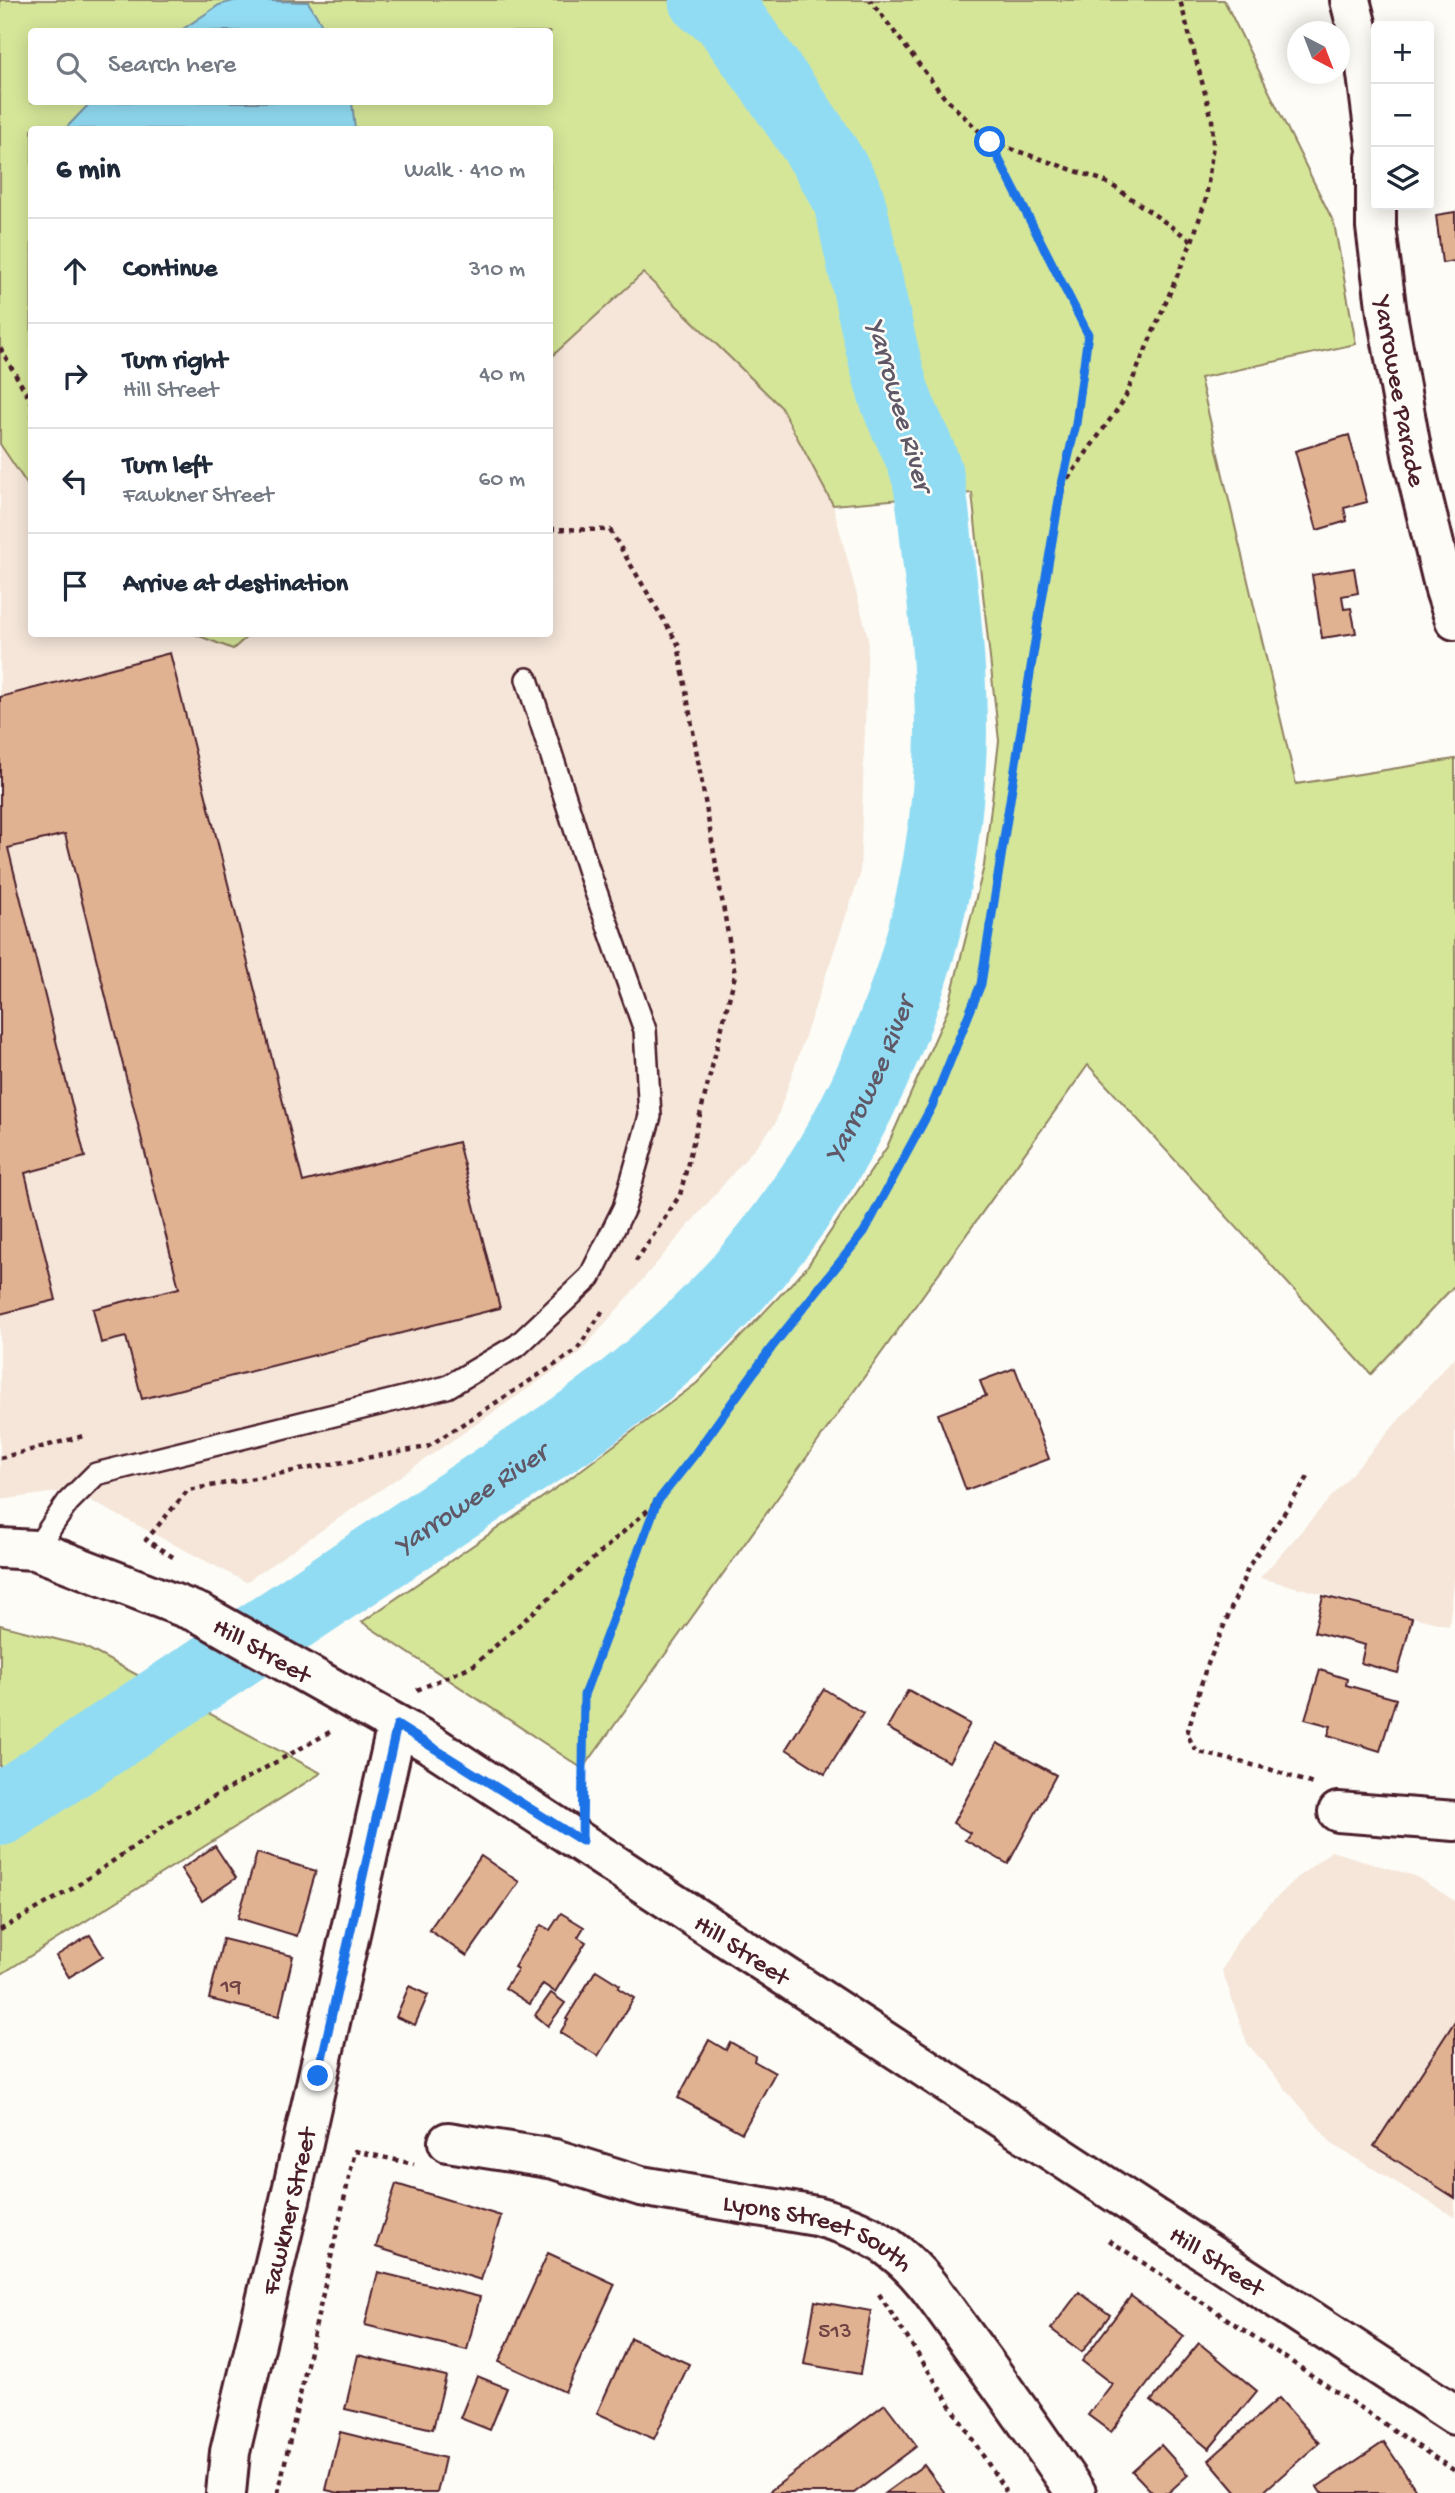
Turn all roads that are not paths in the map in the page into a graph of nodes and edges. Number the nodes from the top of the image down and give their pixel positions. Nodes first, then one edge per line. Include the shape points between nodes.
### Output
1 (1350, 0) edge
2 (1371, 105) edge
3 (1376, 210) edge
4 (1455, 620) edge
5 (527, 679) dead end
6 (18, 1549) edge
7 (402, 1709) junction
8 (1341, 1812) road end
9 (1455, 1821) edge
10 (434, 2153) road end
11 (1455, 2415) edge
12 (226, 2493) edge
13 (1076, 2493) edge

1 - 2 street
3 - 4 street, Yarrowee Parade via 1387,314 1412,454
5 - 6 lane via 645,1030 650,1116 624,1208 590,1277 517,1345 447,1387 96,1474
6 - 7 street, Hill Street via 201,1614 304,1672
7 - 11 street, Hill Street via 582,1841
7 - 12 street, Fawkner Street via 230,2452
8 - 9 street
10 - 13 street, Lyons Street South via 554,2159 640,2186 816,2216 874,2238 925,2282

